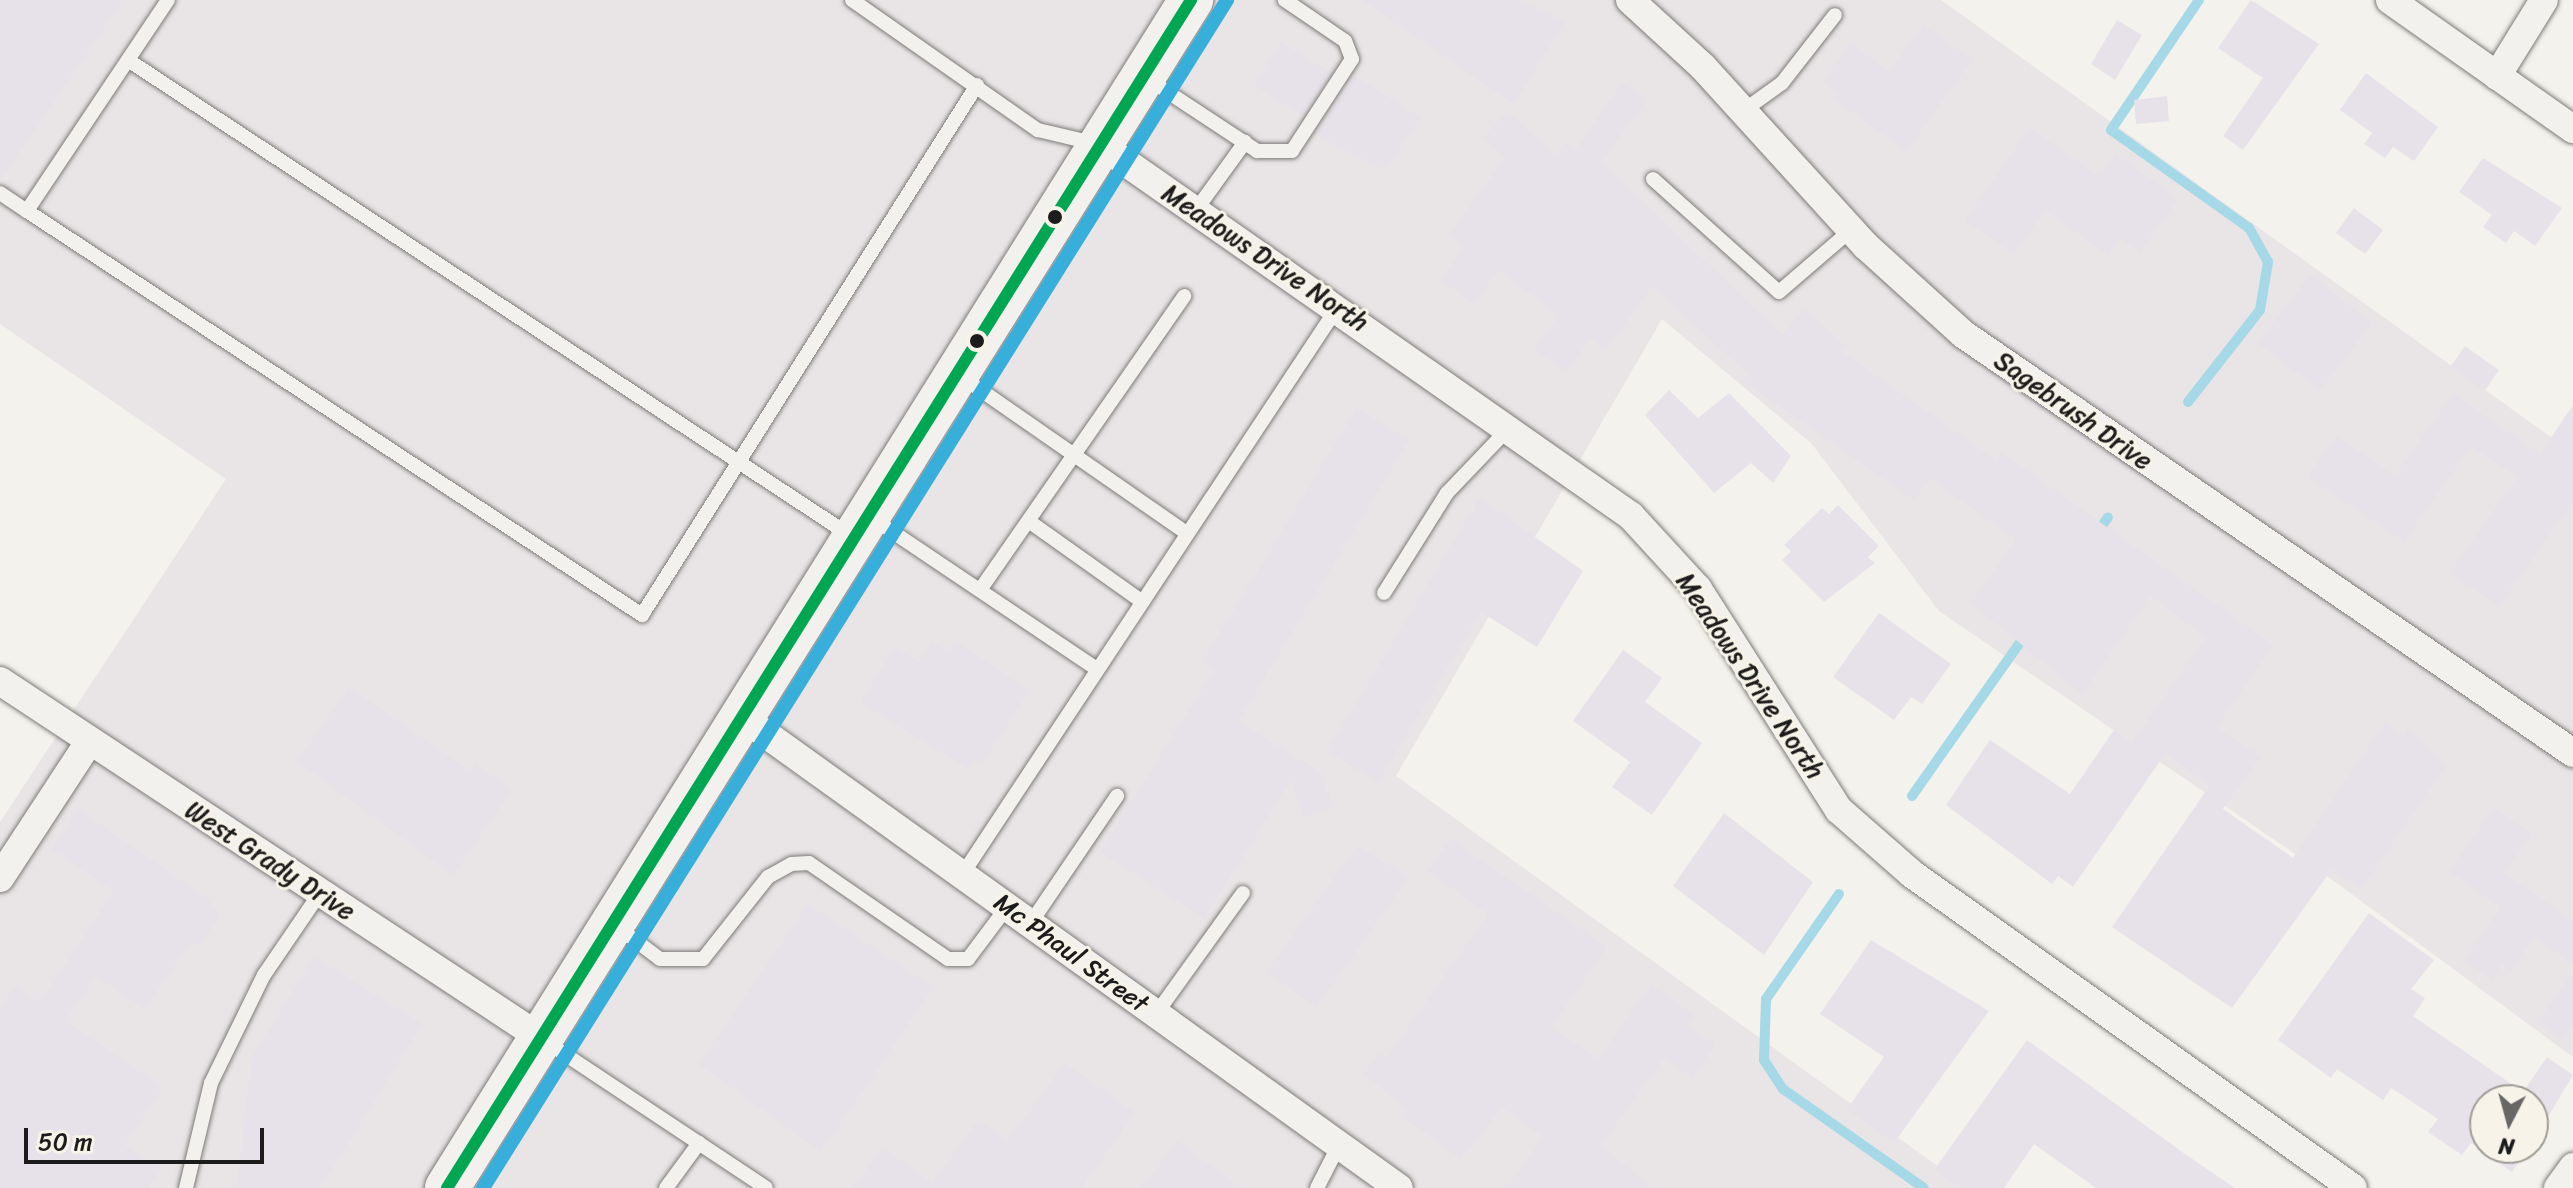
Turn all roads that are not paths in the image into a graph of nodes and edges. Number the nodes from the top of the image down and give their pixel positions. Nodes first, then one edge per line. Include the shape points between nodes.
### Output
1 (168, 0) edge
2 (852, 0) edge
3 (1191, 0) edge
4 (1285, 0) edge
5 (1630, 0) edge
6 (2390, 0) edge
7 (2544, 0) edge
8 (1835, 15) dead end
9 (128, 60) junction
10 (1144, 76) junction
11 (2497, 76) junction
12 (977, 85) junction
13 (1743, 111) junction
14 (2573, 129) edge
15 (1245, 142) junction
16 (1101, 145) junction
17 (1653, 179) dead end
18 (0, 193) edge
19 (1196, 210) junction
20 (27, 211) junction
21 (1851, 230) junction
22 (1184, 296) dead end
23 (1337, 307) junction
24 (957, 374) junction
25 (1511, 426) junction
26 (1077, 457) junction
27 (742, 462) junction
28 (1030, 522) junction
29 (861, 527) junction
30 (1186, 533) junction
31 (980, 590) junction
32 (1384, 593) dead end
33 (1141, 601) junction
34 (1097, 669) junction
35 (0, 681) edge
36 (742, 717) junction
37 (89, 742) junction
38 (2573, 753) edge
39 (1117, 796) dead end
40 (962, 875) junction
41 (0, 878) edge
42 (320, 893) junction
43 (1243, 893) dead end
44 (1007, 907) junction
45 (613, 924) junction
46 (1030, 924) junction
47 (1156, 1014) junction
48 (541, 1038) junction
49 (699, 1143) junction
50 (1339, 1145) junction
51 (2573, 1167) edge
52 (186, 1188) edge
53 (447, 1188) edge
54 (666, 1188) edge
55 (766, 1188) edge
56 (1317, 1188) edge
57 (1399, 1188) edge
58 (2353, 1188) edge
59 (2558, 1188) edge

1 - 9 lane
2 - 12 lane
3 - 10 main road
4 - 15 lane via 1345,41 1352,59 1292,151 1257,151
5 - 13 street, Sagebrush Drive
6 - 11 street
7 - 11 street
8 - 13 lane via 1782,83
9 - 20 lane
9 - 27 lane
10 - 15 lane
10 - 16 main road
11 - 14 street
12 - 16 lane via 1038,130
12 - 27 lane
13 - 21 street, Sagebrush Drive
15 - 19 lane
16 - 19 street, Meadows Drive North
16 - 24 main road
17 - 21 lane via 1779,292
18 - 20 lane
19 - 23 street, Meadows Drive North
20 - 27 lane via 627,611 642,615 652,607
21 - 38 street, Sagebrush Drive via 1963,334
22 - 26 lane
23 - 25 street, Meadows Drive North
23 - 30 lane
24 - 26 lane
24 - 29 main road
25 - 32 lane via 1447,493
25 - 58 street, Meadows Drive North via 1631,516 1698,589 1839,810 1912,874
26 - 28 lane
26 - 30 lane
27 - 29 lane
28 - 31 lane
28 - 33 lane
29 - 31 lane
29 - 36 main road
30 - 33 lane
31 - 34 lane
33 - 34 lane
34 - 40 lane
35 - 37 street, West Grady Drive
36 - 40 street, Mc Phaul Street
36 - 45 main road
37 - 41 street
37 - 42 street, West Grady Drive
39 - 46 lane
40 - 44 street, Mc Phaul Street
42 - 48 street, West Grady Drive
42 - 52 lane via 264,975 211,1083
43 - 47 lane
44 - 45 lane via 968,959 948,959 809,863 791,864 768,877 703,959 660,959
44 - 46 street, Mc Phaul Street
45 - 48 main road
46 - 47 street, Mc Phaul Street
47 - 50 street, Mc Phaul Street
48 - 49 lane
48 - 53 main road
49 - 54 lane
49 - 55 lane
50 - 56 lane
50 - 57 street, Mc Phaul Street
51 - 59 street

